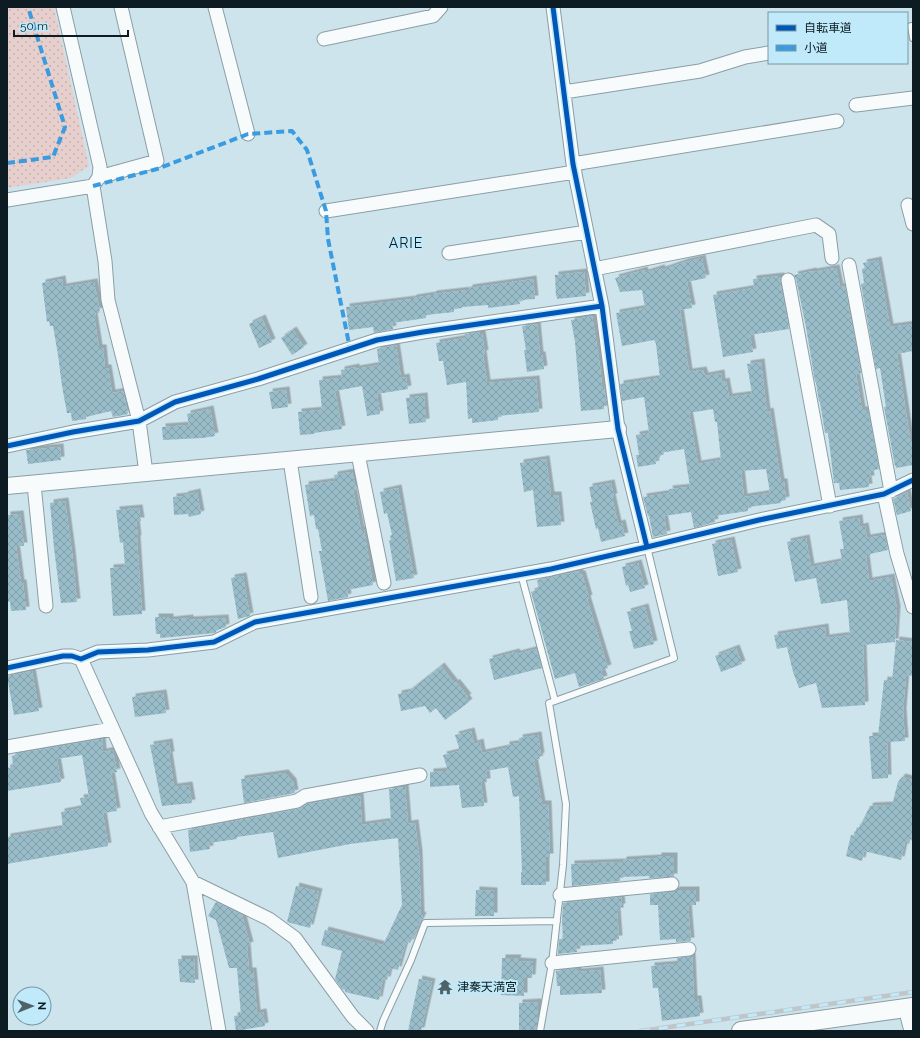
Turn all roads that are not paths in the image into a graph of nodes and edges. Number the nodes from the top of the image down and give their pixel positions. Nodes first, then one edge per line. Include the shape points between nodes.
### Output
1 (63, 7) edge
2 (121, 7) edge
3 (215, 7) edge
4 (440, 7) edge
5 (553, 7) edge
6 (911, 26) dead end
7 (913, 38) edge
8 (324, 40) dead end
9 (768, 54) edge
10 (564, 92) junction
11 (913, 98) edge
12 (856, 105) dead end
13 (837, 121) dead end
14 (248, 134) dead end
15 (574, 168) junction
16 (96, 181) junction
17 (7, 200) edge
18 (908, 205) dead end
19 (326, 211) dead end
20 (913, 224) edge
21 (587, 232) junction
22 (449, 253) dead end
23 (832, 258) dead end
24 (848, 265) dead end
25 (594, 269) junction
26 (788, 280) dead end
27 (602, 306) junction
28 (139, 421) junction
29 (618, 429) junction
30 (7, 446) edge
31 (358, 454) junction
32 (290, 460) junction
33 (146, 473) junction
34 (913, 480) edge
35 (34, 484) junction
36 (7, 486) edge
37 (888, 493) junction
38 (830, 506) junction
39 (647, 547) junction
40 (521, 574) junction
41 (384, 583) dead end
42 (311, 597) dead end
43 (46, 606) dead end
44 (913, 607) edge
45 (81, 659) junction
46 (7, 668) edge
47 (555, 701) junction
48 (112, 729) junction
49 (7, 747) edge
50 (420, 775) dead end
51 (159, 827) junction
52 (193, 882) junction
53 (672, 884) dead end
54 (560, 895) junction
55 (557, 921) junction
56 (689, 949) dead end
57 (552, 963) junction
58 (909, 1007) edge
59 (219, 1031) edge
60 (367, 1031) edge
61 (380, 1031) edge
62 (540, 1031) edge
63 (741, 1031) edge
64 (911, 1031) edge

1 - 16 street via 100,167
2 - 16 street via 157,161
3 - 14 street
4 - 8 street via 433,16
5 - 10 street
6 - 7 lane
9 - 10 street via 745,57 700,71
10 - 15 street
11 - 12 street
13 - 15 street
15 - 19 street
15 - 21 street
16 - 17 street
16 - 28 street via 108,300
18 - 20 street
21 - 22 street
21 - 25 street
23 - 25 street via 828,234 816,225
24 - 37 street
25 - 27 street
26 - 38 street
27 - 28 street via 377,340 258,379 175,402
27 - 29 street
28 - 30 street
28 - 33 street
29 - 31 street
29 - 39 street
31 - 32 street
31 - 41 street
32 - 33 street
32 - 42 street
33 - 35 street
34 - 37 street
35 - 36 street
35 - 43 street
37 - 38 street
37 - 44 street via 897,554
38 - 39 street
39 - 40 street
39 - 47 lane via 674,658
40 - 45 street via 255,622 214,642 148,650 98,652
40 - 47 lane
45 - 46 street via 63,656
45 - 48 street
47 - 54 lane via 549,704 566,804
48 - 49 street
48 - 51 street
50 - 51 street
51 - 52 street
52 - 59 street
52 - 60 street via 269,919 295,938 353,1017
53 - 54 street
54 - 55 lane
55 - 57 lane
55 - 61 lane via 425,923
56 - 57 street
57 - 62 lane
58 - 63 main road
58 - 64 street

